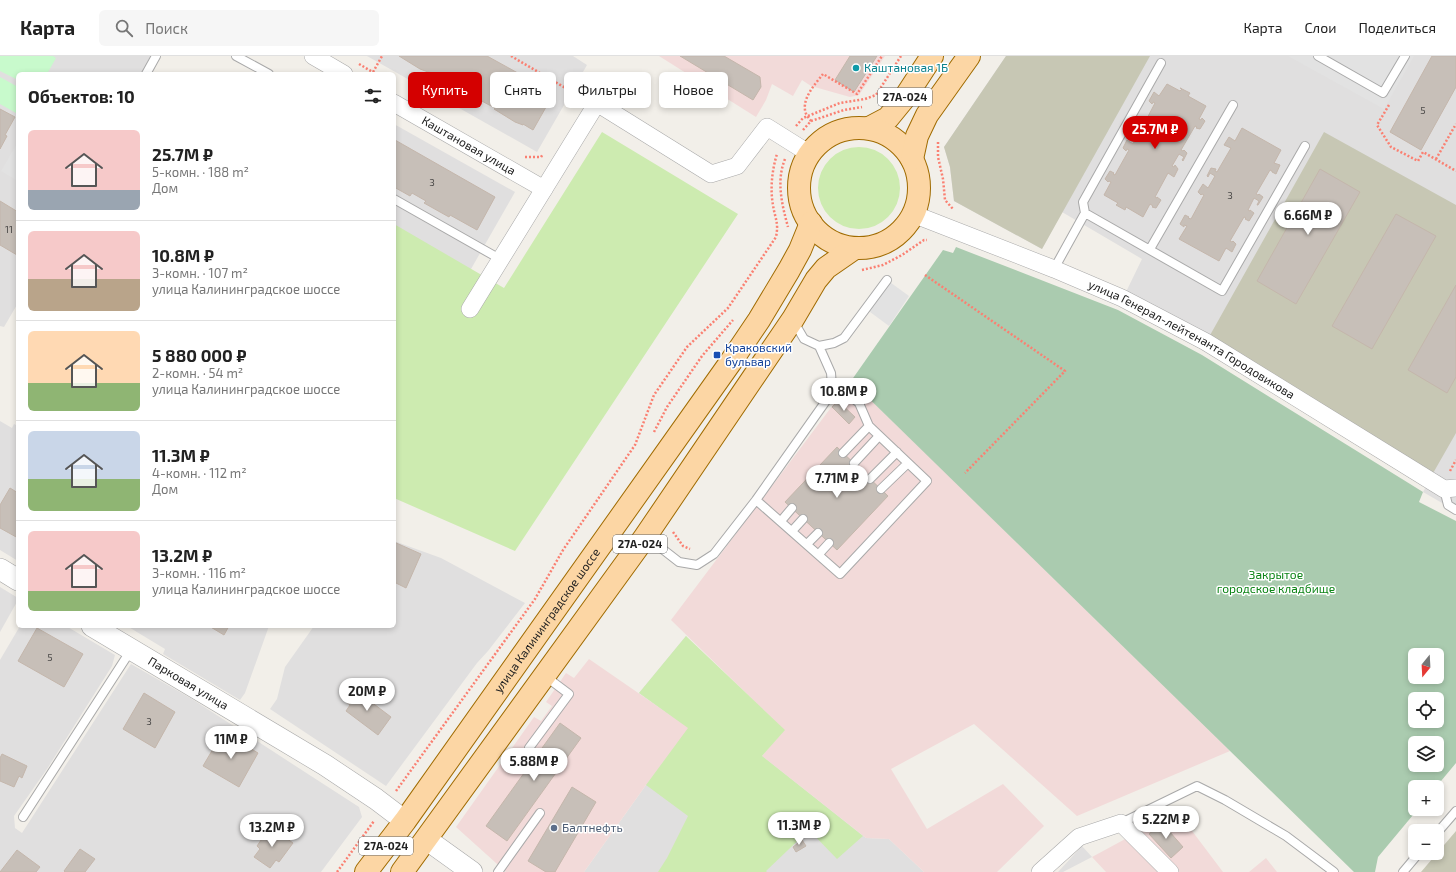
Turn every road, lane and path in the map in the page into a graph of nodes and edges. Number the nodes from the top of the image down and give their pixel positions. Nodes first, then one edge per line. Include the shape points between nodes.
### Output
1 (156, 56) edge
2 (236, 56) edge
3 (313, 56) edge
4 (382, 56) edge
5 (511, 56) edge
6 (882, 56) edge
7 (901, 56) edge
8 (932, 56) edge
9 (969, 56) edge
10 (1318, 56) edge
11 (1405, 56) edge
12 (356, 63) dead end
13 (1161, 63) dead end
14 (147, 72) edge
15 (265, 72) edge
16 (341, 72) edge
17 (373, 72) joint
18 (564, 87) edge
19 (396, 104) edge
20 (1389, 104) dead end
21 (1233, 105) dead end
22 (868, 106) dead end
23 (808, 116) junction
24 (1456, 124) edge
25 (869, 128) junction
26 (784, 138) junction
27 (938, 138) dead end
28 (1305, 146) dead end
29 (545, 151) dead end
30 (810, 154) junction
31 (523, 158) dead end
32 (912, 159) junction
33 (1436, 159) junction
34 (1456, 171) edge
35 (544, 189) junction
36 (396, 200) edge
37 (955, 211) dead end
38 (1085, 213) junction
39 (913, 214) junction
40 (811, 223) junction
41 (930, 239) dead end
42 (1150, 249) junction
43 (852, 250) junction
44 (500, 259) junction
45 (1054, 269) junction
46 (860, 270) dead end
47 (925, 275) dead end
48 (887, 280) dead end
49 (470, 309) dead end
50 (793, 320) junction
51 (819, 346) junction
52 (832, 381) junction
53 (869, 426) junction
54 (879, 436) junction
55 (896, 452) junction
56 (843, 453) dead end
57 (854, 463) dead end
58 (908, 463) junction
59 (965, 473) dead end
60 (870, 479) dead end
61 (881, 489) dead end
62 (1450, 489) edge
63 (756, 500) junction
64 (792, 508) dead end
65 (1456, 510) edge
66 (803, 519) dead end
67 (781, 521) junction
68 (676, 527) dead end
69 (792, 531) junction
70 (818, 533) dead end
71 (645, 537) junction
72 (829, 543) dead end
73 (807, 544) junction
74 (692, 550) dead end
75 (819, 554) junction
76 (0, 569) edge
77 (16, 579) edge
78 (95, 628) edge
79 (131, 650) junction
80 (544, 675) junction
81 (529, 748) dead end
82 (385, 806) junction
83 (1456, 811) edge
84 (540, 813) dead end
85 (23, 817) dead end
86 (405, 821) junction
87 (1121, 822) junction
88 (1444, 825) edge
89 (426, 839) junction
90 (1413, 860) edge
91 (465, 870) edge
92 (337, 872) edge
93 (366, 872) edge
94 (402, 872) edge
95 (498, 872) edge
96 (1040, 872) edge
97 (1170, 872) edge
98 (1334, 872) edge
99 (1403, 872) edge

1 - 14 lane
2 - 15 lane
3 - 16 street
4 - 17 path
5 - 18 path
6 - 23 path via 857,94 823,74 806,102 805,110
7 - 23 path via 876,95 840,102
8 - 25 main road, 27А-024 via 888,118
9 - 32 main road via 927,116 917,136
10 - 11 lane via 1383,93
12 - 17 path
13 - 38 lane via 1083,202
19 - 35 street, Каштановая улица
20 - 33 path via 1377,125 1391,147 1418,161 1424,152
21 - 42 lane
22 - 23 path via 844,110 811,121
23 - 26 path via 802,118
24 - 33 path
25 - 30 main road, 27А-024 via 847,129 824,140
25 - 32 main road, 27А-024 via 890,136
26 - 30 street
26 - 35 street via 767,128 737,166 711,174 597,103
26 - 82 path via 776,155 771,190 778,227 776,237 728,308 687,348 654,395 635,445 562,550 535,599
27 - 37 path via 938,157 945,200
28 - 42 lane via 1222,291
29 - 31 path via 541,157
30 - 40 main road, 27А-024 via 800,177 799,196
32 - 39 main road, 27А-024 via 919,184
33 - 34 path
35 - 44 street
36 - 44 lane
38 - 42 lane
38 - 45 lane
39 - 43 main road, 27А-024 via 881,246
39 - 45 street, улица Генерал-лейтенанта Городовикова
40 - 43 main road, 27А-024 via 814,230 830,242
40 - 86 main road, улица Калининградское шоссе / 27А-024 via 800,250 759,320
41 - 46 path via 924,240 883,265
43 - 50 main road, 27А-024 via 826,268 816,280
44 - 49 street
45 - 62 street, улица Генерал-лейтенанта Городовикова via 1122,298 1206,342
47 - 59 path via 1065,371
48 - 51 lane via 844,338
50 - 51 lane via 804,339
50 - 71 main road, 27А-024
51 - 52 lane
52 - 53 lane via 859,403
52 - 63 lane via 828,398
53 - 54 lane
53 - 56 lane
54 - 55 lane
54 - 57 lane
55 - 58 lane
55 - 60 lane
58 - 61 lane
58 - 75 lane via 927,481 840,574
62 - 65 lane via 1448,505
63 - 67 lane
63 - 71 lane via 714,554 697,565 679,562
64 - 67 lane
66 - 69 lane
67 - 69 lane
68 - 74 path via 672,532 683,546
69 - 73 lane
70 - 73 lane
71 - 80 main road, 27А-024
72 - 75 lane
73 - 75 lane
76 - 77 street
78 - 79 street, Парковая улица
79 - 82 street, Парковая улица via 325,765
79 - 85 lane
80 - 81 lane via 569,694
80 - 89 main road, 27А-024
82 - 86 street, Парковая улица
82 - 92 path
83 - 88 lane
84 - 95 lane
86 - 93 main road, улица Калининградское шоссе / 27А-024
87 - 96 street via 1079,837
87 - 97 street
87 - 98 lane via 1197,786 1286,836
89 - 91 street
89 - 94 main road, 27А-024
90 - 99 lane

